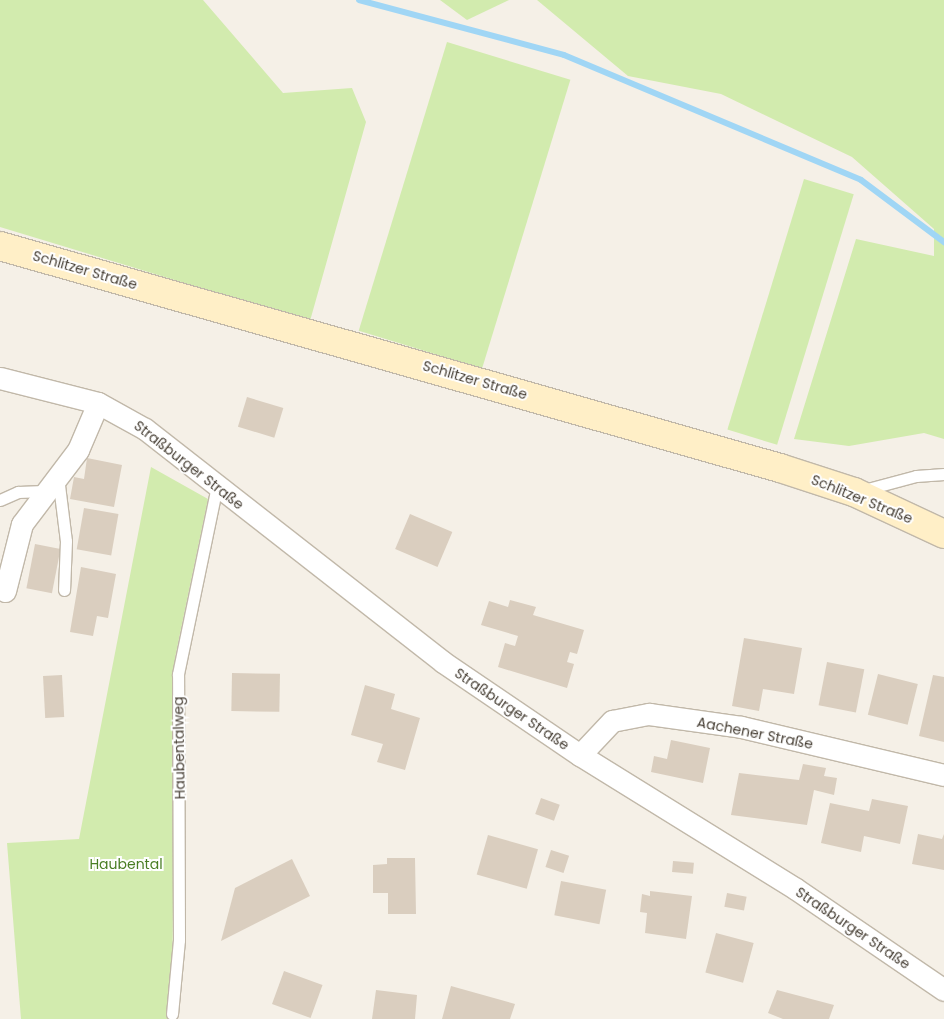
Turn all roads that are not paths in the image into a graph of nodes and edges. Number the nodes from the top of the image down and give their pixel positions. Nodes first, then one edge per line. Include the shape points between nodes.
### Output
1 (0, 246) edge
2 (0, 378) edge
3 (98, 403) junction
4 (58, 474) junction
5 (944, 474) edge
6 (218, 486) junction
7 (44, 491) junction
8 (854, 492) junction
9 (0, 500) edge
10 (944, 534) edge
11 (64, 590) dead end
12 (5, 591) dead end
13 (580, 755) junction
14 (944, 775) edge
15 (944, 990) edge
16 (172, 1014) dead end

1 - 8 main road, Schlitzer Straße
2 - 3 street, Straßburger Straße
3 - 4 street via 78,450
3 - 6 street, Straßburger Straße via 146,429
4 - 7 street
4 - 11 lane via 66,541
5 - 8 lane via 916,476
6 - 13 street, Straßburger Straße via 404,633
6 - 16 lane, Haubentalweg via 178,674 179,940
7 - 9 lane via 18,492
7 - 12 street via 22,524
8 - 10 main road, Schlitzer Straße
13 - 14 street, Aachener Straße via 612,721 648,714 741,727
13 - 15 street, Straßburger Straße via 744,855

